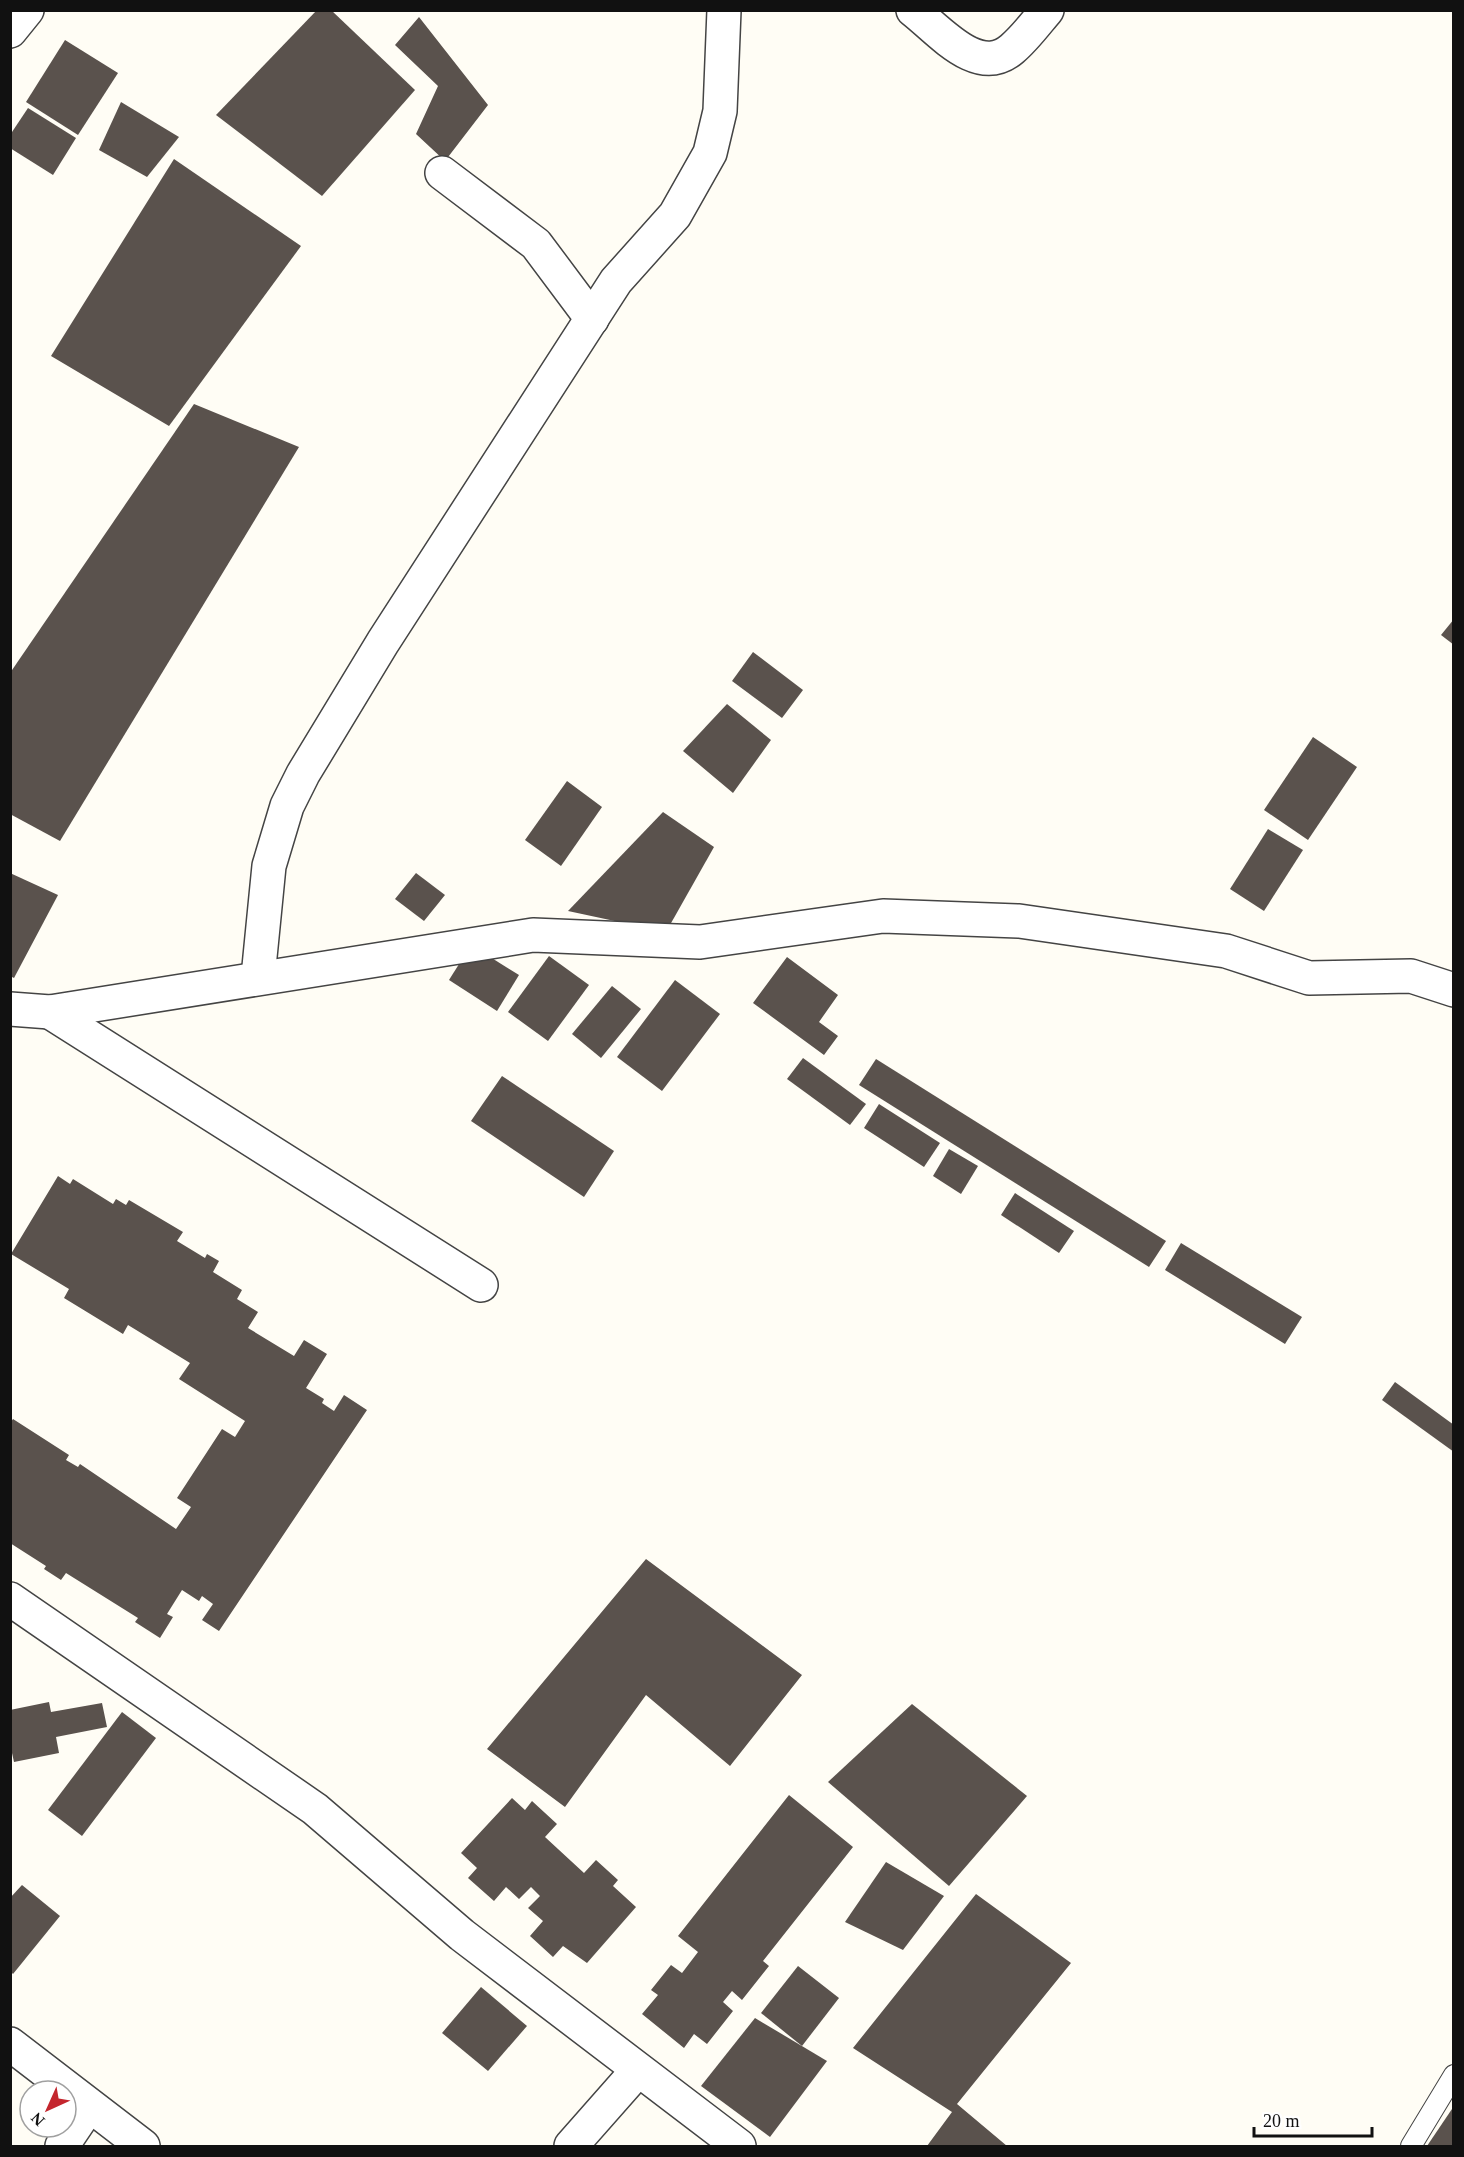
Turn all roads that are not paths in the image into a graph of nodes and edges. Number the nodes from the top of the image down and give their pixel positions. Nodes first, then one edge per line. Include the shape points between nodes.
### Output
1 (27, 10) edge
2 (724, 10) edge
3 (913, 10) edge
4 (1047, 10) edge
5 (10, 32) edge
6 (442, 173) dead end
7 (592, 319) junction
8 (258, 977) junction
9 (1454, 990) edge
10 (10, 1009) edge
11 (50, 1012) junction
12 (481, 1285) dead end
13 (10, 1599) edge
14 (10, 2044) edge
15 (638, 2070) junction
16 (1454, 2075) edge
17 (89, 2106) junction
18 (62, 2146) edge
19 (143, 2146) edge
20 (571, 2146) edge
21 (739, 2146) edge
22 (1411, 2146) edge

1 - 5 street
2 - 7 street via 720,111 711,153 675,215 616,281
3 - 4 street via 971,56 992,60 1011,50
6 - 7 street via 536,244
7 - 8 street via 383,642 303,774 287,806 269,867
8 - 9 street via 533,935 700,942 883,916 1019,921 1226,951 1309,978 1411,976
8 - 11 street
10 - 11 street
11 - 12 street
13 - 15 street via 315,1809 462,1935
14 - 17 street
15 - 20 street
15 - 21 street
16 - 22 lane
17 - 18 street
17 - 19 street

